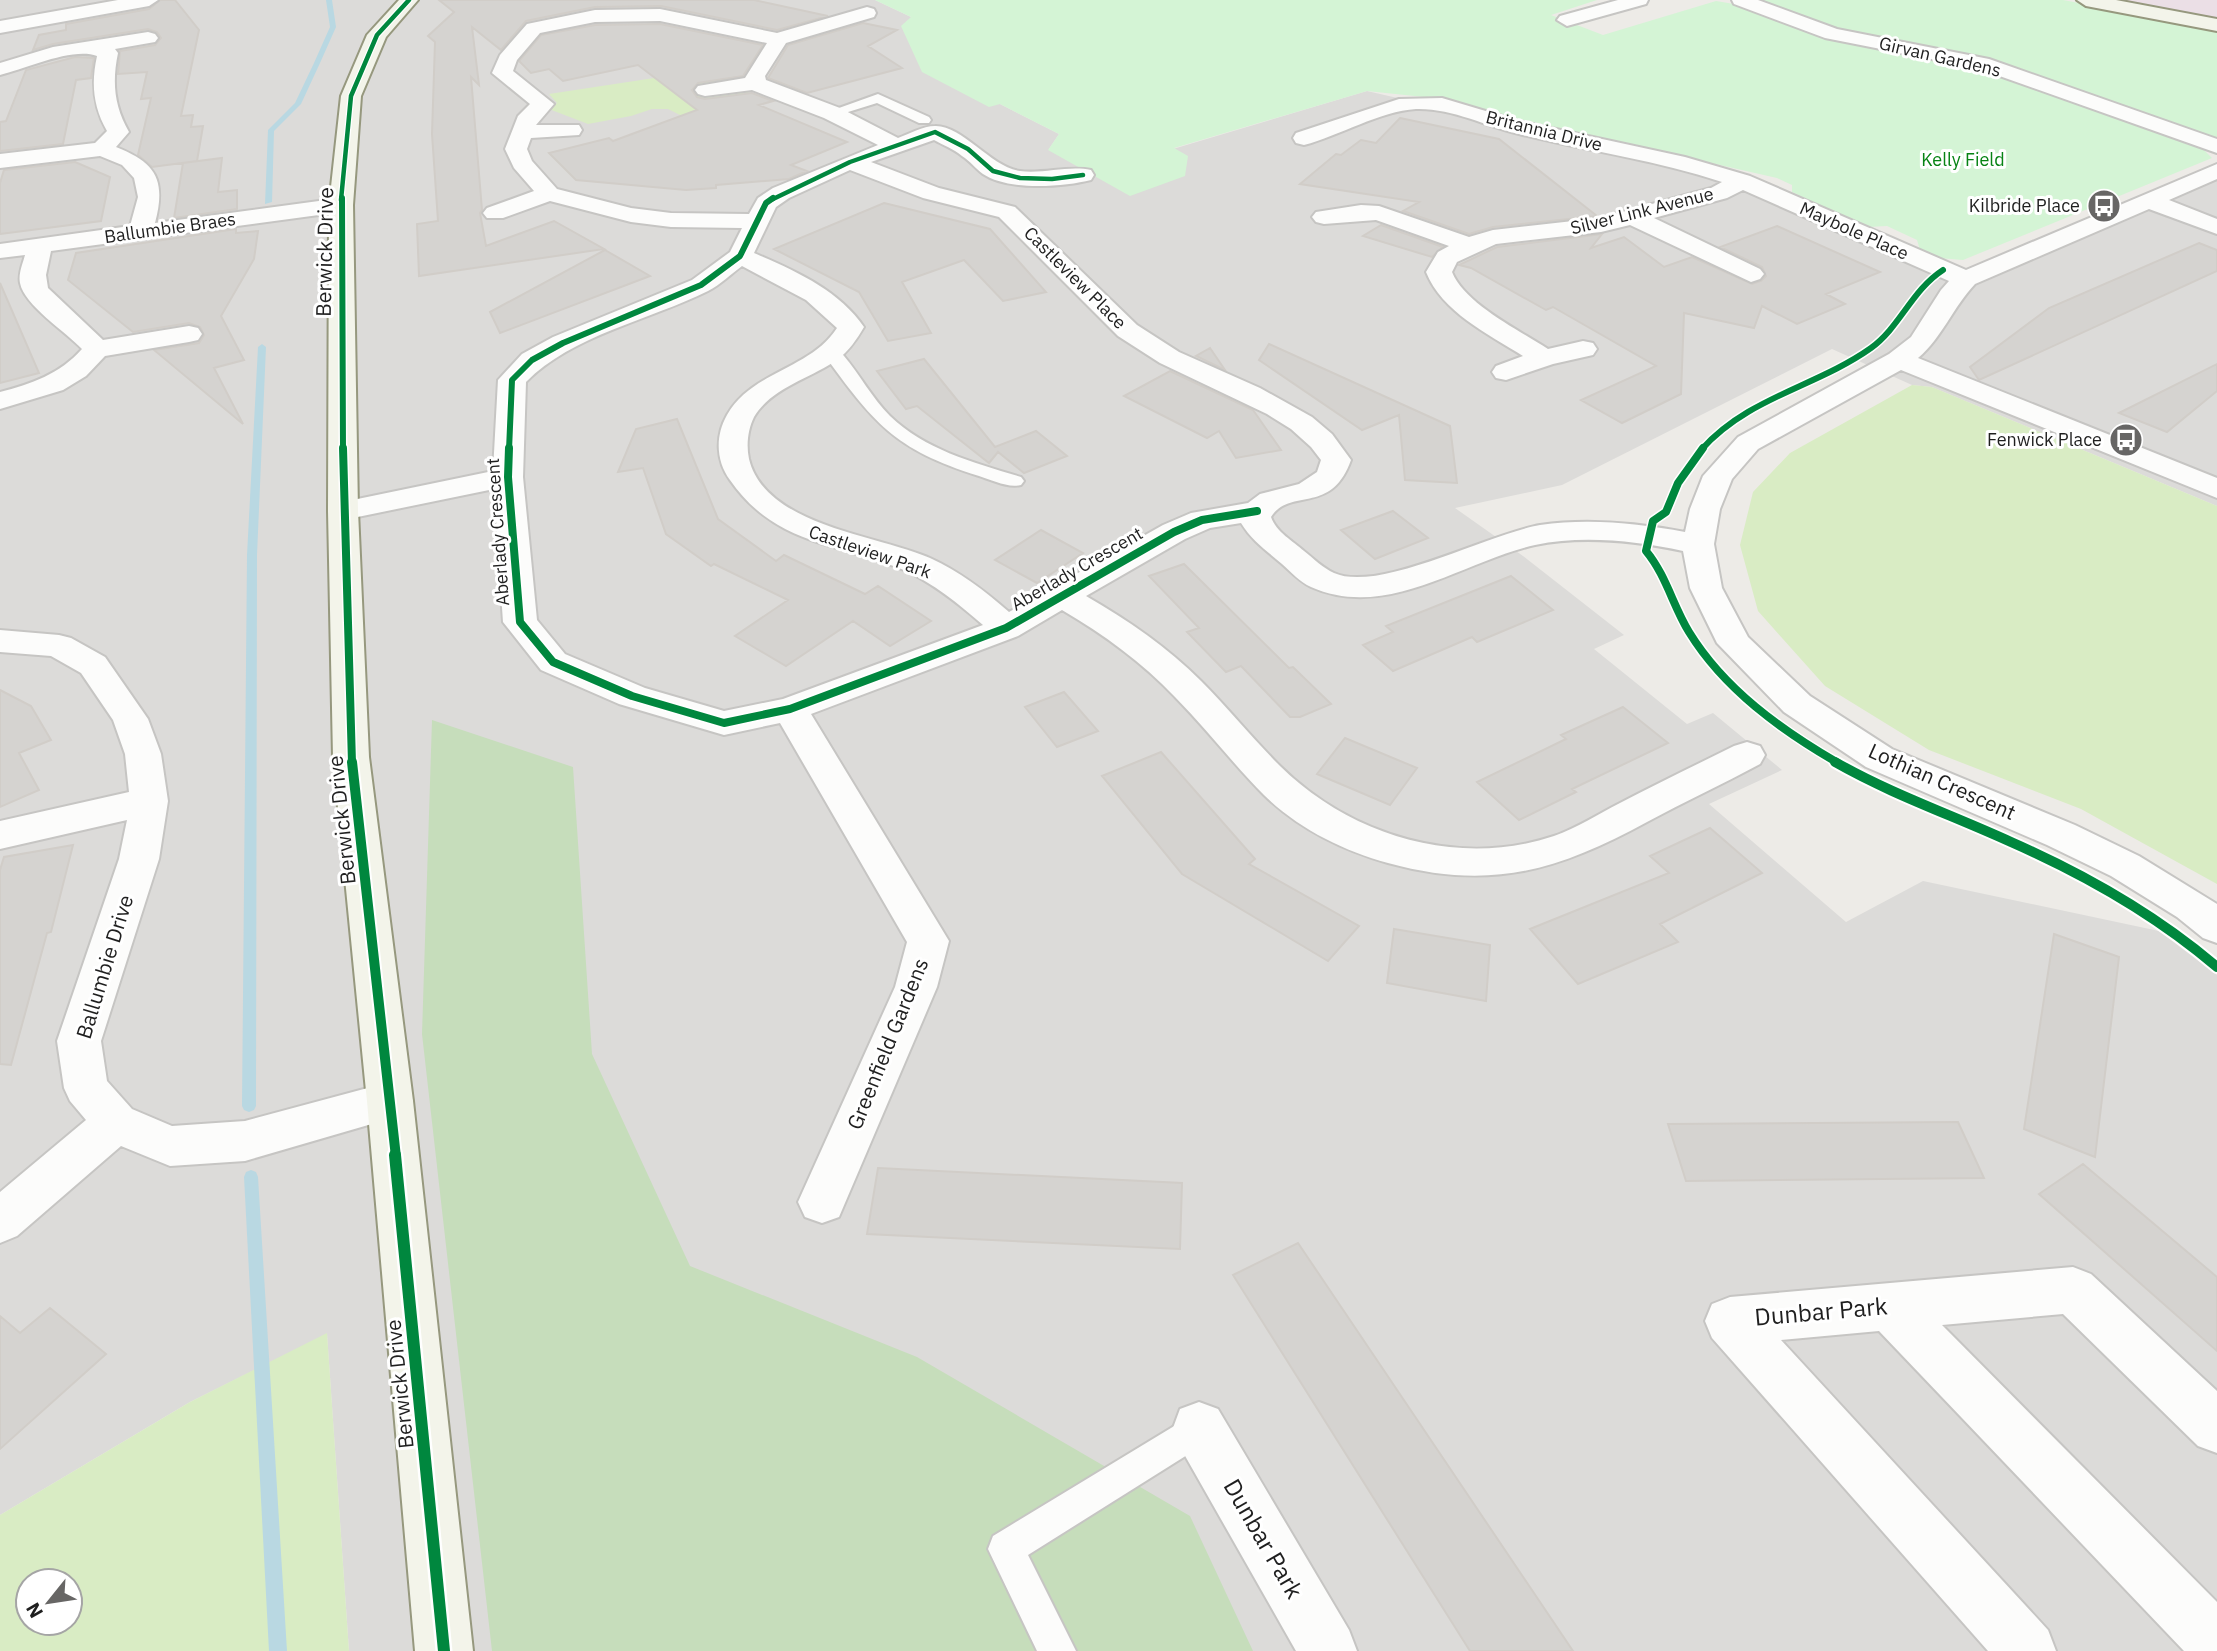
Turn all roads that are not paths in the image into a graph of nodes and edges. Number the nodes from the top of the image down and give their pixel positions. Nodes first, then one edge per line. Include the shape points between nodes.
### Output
1 (24, 0) edge
2 (149, 0) edge
3 (409, 0) edge
4 (1639, 0) edge
5 (1741, 0) edge
6 (2086, 0) edge
7 (867, 13) dead end
8 (1567, 20) dead end
9 (31, 22) junction
10 (512, 22) dead end
11 (2217, 25) edge
12 (0, 27) edge
13 (534, 28) junction
14 (148, 38) dead end
15 (776, 40) junction
16 (91, 47) junction
17 (0, 69) edge
18 (755, 83) junction
19 (705, 90) dead end
20 (1318, 109) dead end
21 (832, 113) junction
22 (924, 120) dead end
23 (1347, 122) junction
24 (571, 130) dead end
25 (521, 132) junction
26 (1304, 138) dead end
27 (896, 145) junction
28 (2217, 146) edge
29 (102, 149) junction
30 (0, 161) edge
31 (850, 162) junction
32 (2217, 171) edge
33 (1083, 175) dead end
34 (1742, 181) junction
35 (549, 194) junction
36 (2147, 200) junction
37 (341, 205) junction
38 (495, 213) dead end
39 (1324, 216) dead end
40 (1631, 216) junction
41 (758, 221) junction
42 (2217, 227) edge
43 (141, 231) junction
44 (40, 245) junction
45 (1469, 245) junction
46 (0, 251) edge
47 (740, 256) junction
48 (1751, 274) dead end
49 (1966, 279) junction
50 (189, 334) dead end
51 (96, 349) junction
52 (1583, 349) dead end
53 (831, 352) junction
54 (1544, 358) junction
55 (1899, 360) junction
56 (1506, 372) dead end
57 (0, 401) edge
58 (508, 477) junction
59 (2211, 480) edge
60 (1014, 481) dead end
61 (343, 511) junction
62 (1257, 511) junction
63 (1698, 544) junction
64 (1063, 597) junction
65 (1006, 628) junction
66 (0, 641) edge
67 (790, 709) junction
68 (1746, 755) dead end
69 (149, 801) junction
70 (0, 835) edge
71 (2217, 927) edge
72 (390, 1101) junction
73 (116, 1123) junction
74 (822, 1202) dead end
75 (0, 1221) edge
76 (1889, 1306) junction
77 (2217, 1427) edge
78 (1199, 1428) joint
79 (2217, 1643) edge
80 (444, 1651) edge
81 (1057, 1651) edge
82 (1328, 1651) edge
83 (2026, 1651) edge

1 - 9 street
2 - 9 street
3 - 37 street, Berwick Drive via 377,34 351,96
4 - 8 street
5 - 28 street, Girvan Gardens via 1832,34 1982,63
6 - 11 street
7 - 15 street
9 - 12 street
10 - 13 street
13 - 15 street via 595,16 660,15
13 - 25 street via 507,59 502,73 542,104
14 - 16 street
15 - 18 street
16 - 17 street
16 - 29 street via 108,53 102,97 107,117 118,132
18 - 19 street
18 - 21 street
20 - 23 street
21 - 22 lane via 878,98
21 - 27 street
23 - 26 street, Britannia Drive
23 - 34 street, Britannia Drive via 1406,103 1438,102 1512,125
24 - 25 street
25 - 35 street via 516,149 522,163
27 - 31 street, Aberlady Crescent
27 - 33 street, Aberlady Crescent via 935,132 968,149 993,171 1020,178
29 - 30 street
29 - 43 street via 130,160 145,176 150,197
31 - 41 street, Aberlady Crescent via 766,203
31 - 62 street, Castleview Place via 916,189 1007,212 1125,329 1188,367 1311,429 1336,460 1328,482 1270,501
32 - 36 street
34 - 40 street, Silver Link Avenue via 1719,193
34 - 49 street, Maybole Place
35 - 38 street
35 - 41 street via 631,215
36 - 42 street
36 - 49 street
37 - 43 street, Ballumbie Braes
37 - 61 street, Berwick Drive
39 - 45 street via 1378,213
40 - 45 street, Silver Link Avenue via 1601,225 1493,237
40 - 48 street
41 - 47 street, Aberlady Crescent
43 - 44 street, Ballumbie Braes
44 - 46 street, Ballumbie Braes
44 - 51 street via 32,283
45 - 54 street, Silver Link Avenue via 1447,257 1440,272 1446,289
47 - 53 street via 840,314 850,327
47 - 58 street, Aberlady Crescent via 701,285 532,360 512,380
49 - 55 street, Lothian Crescent via 1950,295 1921,342
50 - 51 street
51 - 57 street via 83,367 60,383
52 - 54 street
53 - 60 lane via 864,398 904,436
53 - 65 street, Castleview Park via 783,377 742,413 734,431 733,463 743,480 793,524 918,565 975,599
54 - 56 street
55 - 59 street
55 - 63 street, Lothian Crescent via 1748,443 1718,475
58 - 61 street, Aberlady Crescent
58 - 67 street, Aberlady Crescent via 520,622 553,662 632,696 724,723
61 - 72 street, Berwick Drive via 352,757
62 - 63 street via 1259,528 1313,575 1357,589 1388,586 1489,547 1539,535 1628,533
62 - 64 street, Aberlady Crescent via 1202,520 1174,532
63 - 71 street, Lothian Crescent via 1706,588 1734,643 1797,704 1879,758 2125,866
64 - 65 street, Aberlady Crescent
64 - 68 street via 1119,631 1166,668 1266,775 1315,817 1408,854 1479,861 1538,855 1591,835
65 - 67 street, Aberlady Crescent
66 - 69 street, Ballumbie Drive via 59,646 93,665 130,719 143,754
67 - 74 street, Greenfield Gardens via 928,941 916,988
69 - 70 street
69 - 73 street, Ballumbie Drive via 139,859 79,1041 86,1088
72 - 73 street, Ballumbie Drive via 245,1141 170,1146
72 - 80 street, Berwick Drive
73 - 75 street
76 - 77 street, Dunbar Park via 2073,1290
76 - 79 street
76 - 83 street, Dunbar Park via 1730,1321
78 - 81 lane via 1006,1549
78 - 82 street, Dunbar Park

